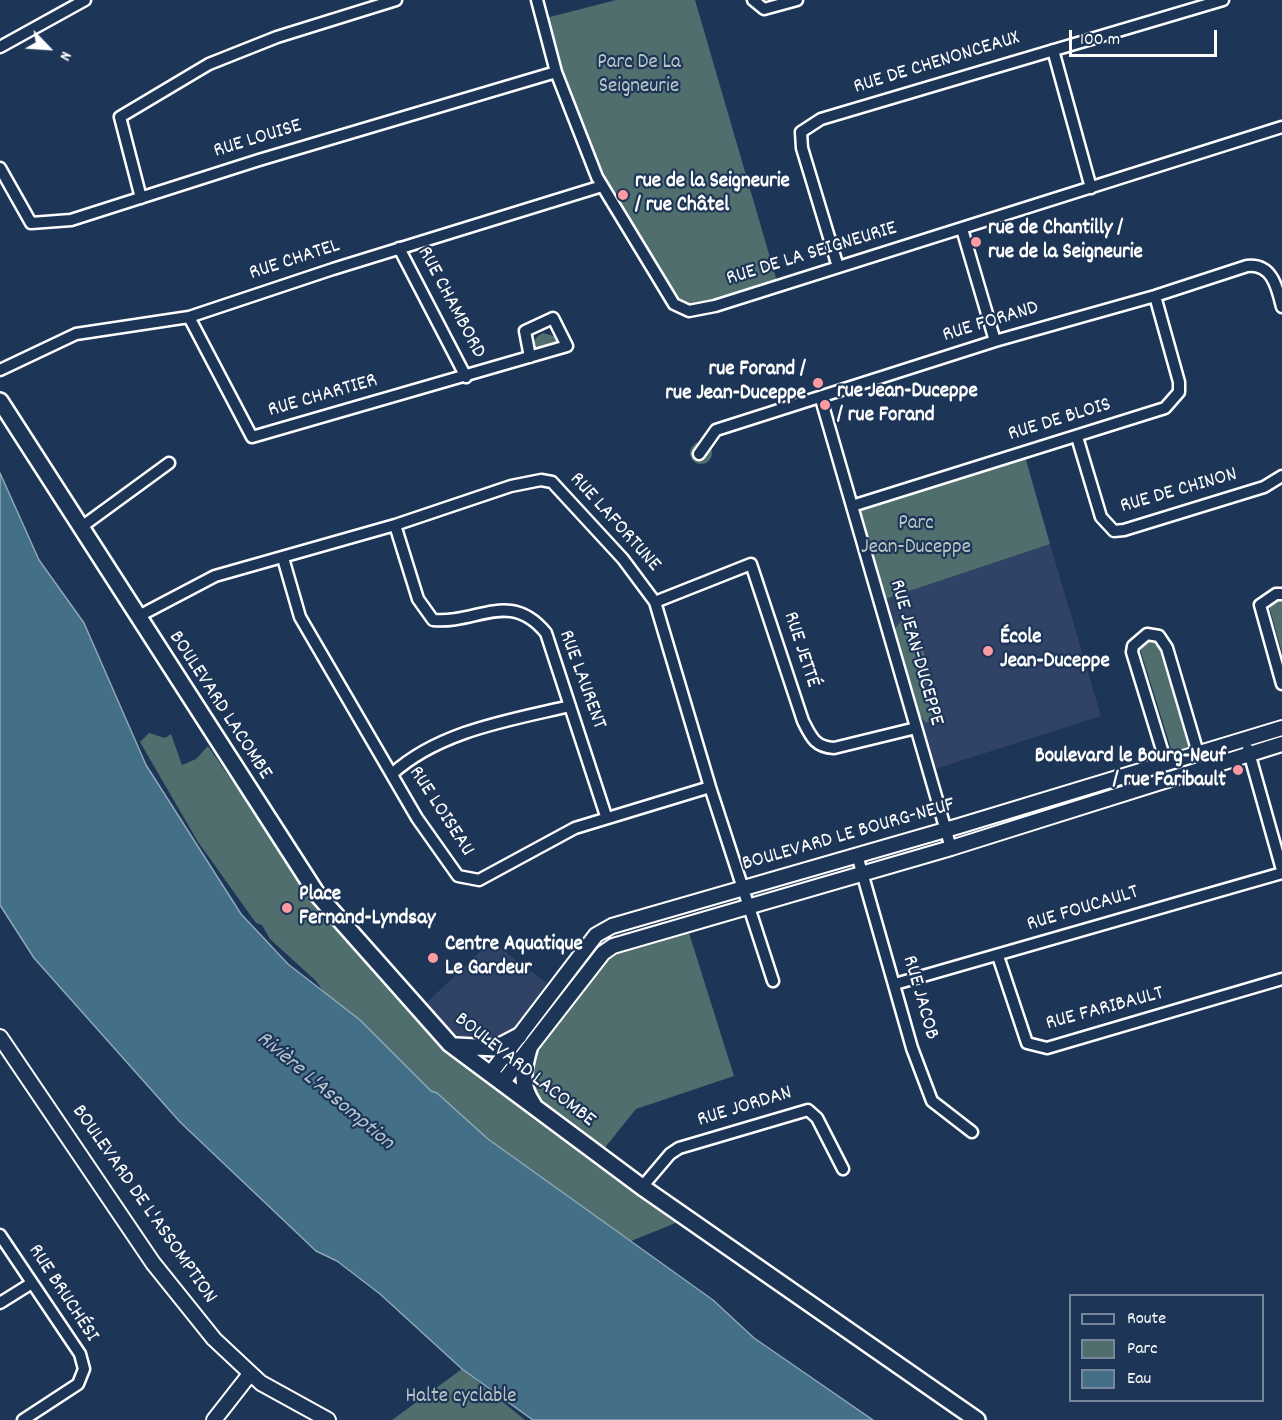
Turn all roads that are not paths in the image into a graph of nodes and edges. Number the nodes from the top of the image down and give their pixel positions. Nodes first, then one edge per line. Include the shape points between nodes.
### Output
1 (85, 0) edge
2 (396, 0) edge
3 (537, 0) edge
4 (753, 0) edge
5 (797, 0) edge
6 (1223, 0) edge
7 (0, 47) edge
8 (1053, 50) junction
9 (556, 72) junction
10 (1282, 127) edge
11 (0, 168) edge
12 (602, 186) junction
13 (1091, 188) junction
14 (141, 198) junction
15 (962, 229) junction
16 (399, 248) junction
17 (838, 267) junction
18 (1155, 296) junction
19 (1282, 307) edge
20 (189, 317) junction
21 (995, 341) junction
22 (530, 357) dead end
23 (0, 370) edge
24 (466, 377) junction
25 (821, 399) junction
26 (0, 401) edge
27 (1077, 437) junction
28 (699, 454) dead end
29 (169, 463) dead end
30 (1282, 476) edge
31 (852, 506) junction
32 (395, 525) junction
33 (80, 528) junction
34 (283, 558) junction
35 (1282, 594) edge
36 (655, 602) junction
37 (137, 617) junction
38 (1282, 684) edge
39 (570, 706) junction
40 (916, 728) junction
41 (1282, 728) edge
42 (1245, 738) junction
43 (1282, 744) edge
44 (1198, 753) junction
45 (1250, 755) junction
46 (1166, 763) junction
47 (392, 774) junction
48 (710, 787) junction
49 (606, 816) junction
50 (946, 830) junction
51 (951, 848) junction
52 (857, 855) junction
53 (1282, 871) edge
54 (862, 874) junction
55 (742, 888) junction
56 (747, 905) junction
57 (999, 956) junction
58 (1282, 979) edge
59 (773, 981) dead end
60 (895, 984) junction
61 (519, 1036) junction
62 (0, 1037) edge
63 (453, 1046) junction
64 (529, 1049) junction
65 (496, 1078) junction
66 (538, 1111) junction
67 (972, 1132) dead end
68 (843, 1169) dead end
69 (642, 1187) junction
70 (0, 1235) edge
71 (32, 1283) junction
72 (0, 1303) edge
73 (250, 1374) junction
74 (23, 1420) edge
75 (214, 1420) edge
76 (328, 1420) edge
77 (977, 1420) edge

1 - 7 street
2 - 14 street via 209,64 120,117
3 - 9 street, RUE DE LA SEIGNEURIE
4 - 5 street via 764,9
6 - 8 street, RUE DE CHENONCEAUX
8 - 13 street
8 - 17 street, RUE DE CHENONCEAUX via 821,119 801,132 802,148
9 - 12 street, RUE DE LA SEIGNEURIE
9 - 14 street, RUE LOUISE
10 - 13 street, RUE DE LA SEIGNEURIE
11 - 14 street, RUE LOUISE via 31,223 70,220
12 - 16 street, RUE CHATEL
12 - 17 street, RUE DE LA SEIGNEURIE via 674,304 689,311
13 - 15 street, RUE DE LA SEIGNEURIE
15 - 17 street, RUE DE LA SEIGNEURIE
15 - 21 street
16 - 20 street, RUE CHATEL
16 - 24 street, RUE CHAMBORD
18 - 19 street, RUE FORAND via 1258,265 1276,283
18 - 21 street, RUE FORAND
18 - 27 street, RUE DE BLOIS via 1177,370 1179,392 1165,408
20 - 23 street, RUE CHATEL via 76,334
20 - 24 street, RUE CHARTIER via 252,437
21 - 25 street, RUE FORAND
22 - 24 street
25 - 28 street, RUE FORAND via 716,430
25 - 31 street, RUE JEAN-DUCEPPE
26 - 33 main road, BOULEVARD LACOMBE
27 - 30 street, RUE DE CHINON via 1101,518 1114,531 1264,487
27 - 31 street, RUE DE BLOIS
29 - 33 street
31 - 40 street, RUE JEAN-DUCEPPE
32 - 34 street, RUE LAFORTUNE
32 - 36 street, RUE LAFORTUNE via 511,486 552,482 623,559
32 - 39 street, RUE LAURENT via 418,599 433,620 450,621 508,609 536,621 546,633
33 - 37 main road, BOULEVARD LACOMBE
34 - 37 street, RUE LAFORTUNE via 215,576
34 - 47 street, RUE LOISEAU via 300,617
35 - 38 street via 1260,605
36 - 40 street, RUE JETTÉ via 751,564 813,741 834,748
36 - 48 street, RUE LAFORTUNE
37 - 63 main road, BOULEVARD LACOMBE via 317,894
39 - 47 street via 443,742 405,762
39 - 49 street, RUE LAURENT
40 - 50 street, RUE JEAN-DUCEPPE
41 - 42 street, BOULEVARD LE BOURG-NEUF
42 - 44 street, BOULEVARD LE BOURG-NEUF
42 - 45 street
43 - 45 street, BOULEVARD LE BOURG-NEUF
44 - 46 street, BOULEVARD LE BOURG-NEUF
44 - 46 street via 1167,648 1159,636 1147,634 1136,642 1132,652
45 - 51 street, BOULEVARD LE BOURG-NEUF
45 - 53 street
46 - 50 street, BOULEVARD LE BOURG-NEUF
47 - 49 street, RUE LOISEAU via 436,846 458,876 468,880 479,880 542,844
48 - 49 street, RUE LOISEAU
48 - 55 street, RUE LAFORTUNE
50 - 51 street, RUE JEAN-DUCEPPE
50 - 52 street, BOULEVARD LE BOURG-NEUF
51 - 54 street, BOULEVARD LE BOURG-NEUF
52 - 54 street, RUE JACOB
52 - 55 street, BOULEVARD LE BOURG-NEUF
53 - 57 street, RUE FOUCAULT
54 - 56 street, BOULEVARD LE BOURG-NEUF
54 - 60 street, RUE JACOB
55 - 56 street, RUE LAFORTUNE
55 - 61 street, BOULEVARD LE BOURG-NEUF via 612,926 596,935
56 - 59 street, RUE LAFORTUNE
56 - 64 street, BOULEVARD LE BOURG-NEUF via 613,946 603,953
57 - 58 street, RUE FARIBAULT via 1027,1043 1047,1048
57 - 60 street, RUE FOUCAULT
60 - 67 street, RUE JACOB via 912,1048 932,1101
61 - 63 main road via 496,1048
61 - 65 street, BOULEVARD LE BOURG-NEUF
62 - 73 street, BOULEVARD DE L'ASSOMPTION via 172,1290
63 - 65 main road, BOULEVARD LACOMBE
64 - 65 street, BOULEVARD LE BOURG-NEUF
64 - 66 main road via 523,1088
65 - 66 main road, BOULEVARD LACOMBE
66 - 69 main road, BOULEVARD LACOMBE
68 - 69 street, RUE JORDAN via 817,1118 808,1110 679,1148
69 - 77 main road, BOULEVARD LACOMBE
70 - 71 street, RUE BRUCHÉSI
71 - 72 street
71 - 74 street, RUE BRUCHÉSI via 80,1354 84,1369 78,1384
73 - 75 street
73 - 76 street, BOULEVARD DE L'ASSOMPTION

